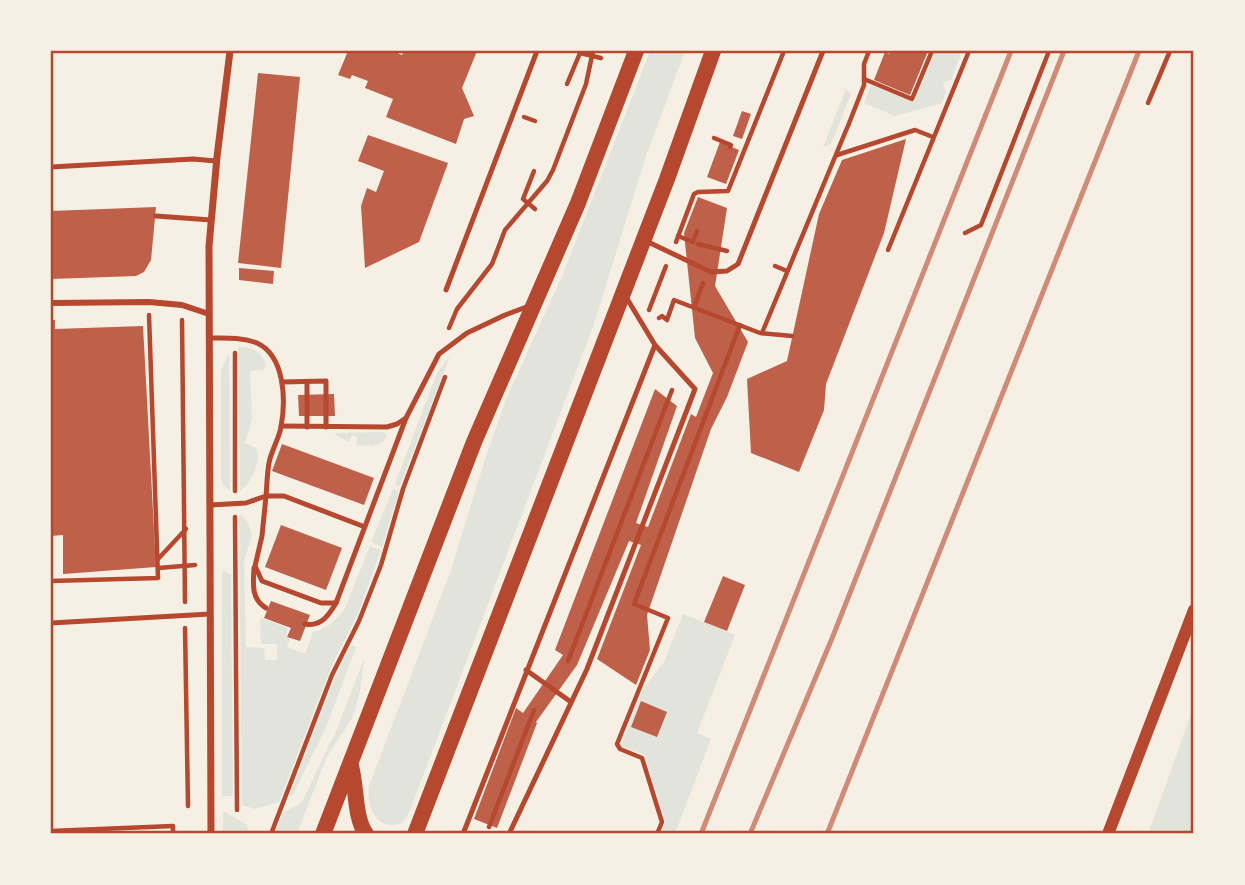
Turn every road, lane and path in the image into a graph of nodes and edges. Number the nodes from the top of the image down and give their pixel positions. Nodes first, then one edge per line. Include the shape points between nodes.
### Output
1 (229, 51) edge
2 (537, 51) edge
3 (636, 51) edge
4 (713, 51) edge
5 (783, 51) edge
6 (823, 51) edge
7 (869, 51) edge
8 (932, 51) edge
9 (969, 51) edge
10 (1049, 51) edge
11 (1170, 51) edge
12 (592, 53) edge
13 (601, 58) dead end
14 (864, 79) junction
15 (567, 84) dead end
16 (1148, 103) dead end
17 (933, 137) junction
18 (714, 138) dead end
19 (730, 147) dead end
20 (836, 155) junction
21 (216, 161) junction
22 (51, 167) edge
23 (534, 171) dead end
24 (528, 202) junction
25 (535, 209) dead end
26 (156, 216) dead end
27 (211, 220) junction
28 (697, 231) dead end
29 (965, 233) dead end
30 (678, 236) junction
31 (642, 240) junction
32 (696, 243) junction
33 (888, 250) dead end
34 (727, 251) dead end
35 (671, 253) junction
36 (700, 254) dead end
37 (775, 266) dead end
38 (788, 271) junction
39 (703, 283) dead end
40 (446, 290) dead end
41 (622, 292) junction
42 (149, 302) junction
43 (51, 303) edge
44 (182, 305) junction
45 (532, 305) junction
46 (694, 307) junction
47 (209, 314) junction
48 (659, 318) dead end
49 (640, 321) junction
50 (740, 326) junction
51 (762, 333) junction
52 (792, 336) dead end
53 (209, 338) junction
54 (235, 338) junction
55 (452, 343) junction
56 (655, 345) junction
57 (446, 376) dead end
58 (282, 382) junction
59 (307, 382) junction
60 (672, 390) dead end
61 (406, 418) junction
62 (281, 426) junction
63 (307, 427) junction
64 (326, 427) junction
65 (266, 496) junction
66 (211, 505) junction
67 (235, 505) junction
68 (611, 523) dead end
69 (620, 526) junction
70 (365, 527) junction
71 (186, 529) junction
72 (629, 529) dead end
73 (158, 559) junction
74 (255, 566) junction
75 (51, 581) edge
76 (336, 603) junction
77 (266, 608) dead end
78 (1194, 610) edge
79 (210, 614) junction
80 (185, 615) junction
81 (51, 623) edge
82 (305, 624) dead end
83 (568, 661) dead end
84 (526, 670) junction
85 (571, 702) junction
86 (534, 710) dead end
87 (351, 766) junction
88 (188, 806) dead end
89 (237, 810) dead end
90 (489, 827) dead end
91 (51, 831) edge
92 (322, 833) edge
93 (173, 834) edge
94 (211, 834) edge
95 (271, 834) edge
96 (366, 834) edge
97 (415, 834) edge
98 (463, 834) edge
99 (509, 834) edge
100 (657, 834) edge
101 (1108, 834) edge

1 - 21 street
2 - 40 lane
3 - 45 main road via 578,203
4 - 31 main road
5 - 30 path via 728,191 694,194
6 - 35 lane via 738,264 727,271 711,272
7 - 14 path via 863,64
8 - 14 path via 912,99
9 - 17 path
10 - 29 path via 981,225
11 - 16 path
12 - 13 path
12 - 15 path via 580,53
12 - 24 path via 586,83 553,170
14 - 20 path
17 - 20 path via 915,130
17 - 33 path
18 - 19 path
20 - 38 path
21 - 22 lane
21 - 27 street
23 - 24 path via 523,199
24 - 25 path
24 - 55 path via 505,230 492,264 452,318
26 - 27 lane
27 - 47 street
28 - 32 path
30 - 32 path
30 - 35 path
31 - 35 lane
31 - 41 main road
32 - 34 path
32 - 36 path
35 - 49 path
37 - 38 path
38 - 51 path
39 - 46 path
41 - 49 lane
41 - 97 main road
42 - 43 street
42 - 44 street
42 - 73 path
44 - 47 street
44 - 71 path
45 - 55 lane
45 - 87 main road via 474,442
46 - 48 path via 674,300 667,320
46 - 50 path
47 - 53 street
49 - 56 lane
50 - 51 path
50 - 100 path via 634,604 668,618 617,744 642,758 662,822
51 - 52 path
53 - 54 lane
53 - 66 street
54 - 58 lane via 269,350
54 - 67 path
55 - 61 lane via 430,368
56 - 84 lane
56 - 85 lane via 695,389
57 - 95 path via 403,489 381,565 332,675
58 - 59 lane
58 - 62 lane
59 - 63 lane
59 - 64 lane via 326,382
60 - 69 path
61 - 64 lane via 387,427
61 - 70 lane
62 - 63 lane
62 - 65 lane via 269,462
63 - 64 lane
65 - 67 lane
65 - 70 lane via 284,496
65 - 74 lane
66 - 67 lane
66 - 79 street
67 - 89 path
68 - 69 path
69 - 72 path
69 - 83 path
70 - 76 lane
71 - 73 path
71 - 80 path
73 - 75 path via 158,578
74 - 76 lane via 262,581 321,603
74 - 77 lane via 254,594
76 - 82 lane via 320,623
78 - 101 street
79 - 80 lane
79 - 94 street
80 - 81 lane
80 - 88 path
84 - 85 lane
84 - 98 lane
85 - 99 lane
86 - 90 path
87 - 92 main road
87 - 96 main road via 358,820
91 - 93 path via 173,826

